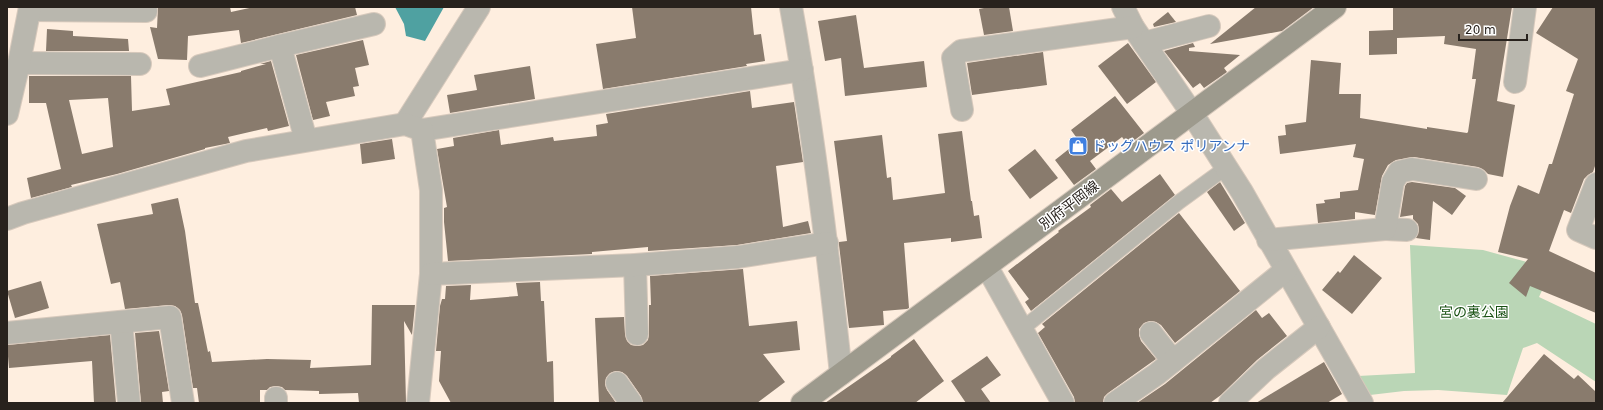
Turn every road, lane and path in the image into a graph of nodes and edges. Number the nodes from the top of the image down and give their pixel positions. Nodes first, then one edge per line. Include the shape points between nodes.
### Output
1 (791, 7) edge
2 (1123, 7) edge
3 (1335, 7) edge
4 (1525, 7) edge
5 (30, 8) edge
6 (477, 8) edge
7 (146, 11) dead end
8 (374, 24) dead end
9 (1209, 26) dead end
10 (1139, 35) junction
11 (280, 46) junction
12 (20, 63) junction
13 (140, 64) dead end
14 (200, 66) dead end
15 (802, 70) junction
16 (1515, 82) dead end
17 (962, 110) dead end
18 (1191, 112) junction
19 (7, 114) edge
20 (414, 127) junction
21 (306, 140) junction
22 (1227, 167) junction
23 (1476, 179) dead end
24 (1596, 184) edge
25 (7, 219) edge
26 (1385, 229) junction
27 (1408, 230) dead end
28 (1596, 238) edge
29 (1268, 240) junction
30 (827, 243) junction
31 (634, 266) junction
32 (987, 267) junction
33 (1286, 270) junction
34 (431, 274) junction
35 (121, 322) junction
36 (1319, 327) junction
37 (1022, 329) junction
38 (7, 333) edge
39 (637, 334) dead end
40 (1151, 334) dead end
41 (1173, 361) junction
42 (841, 374) junction
43 (617, 383) dead end
44 (129, 403) edge
45 (183, 403) edge
46 (418, 403) edge
47 (631, 403) edge
48 (802, 403) edge
49 (1063, 403) edge
50 (1115, 403) edge
51 (1230, 403) edge
52 (1362, 403) edge

1 - 15 street
2 - 10 street
3 - 18 main road, 別府平岡線
4 - 16 street
5 - 7 street
5 - 12 street
6 - 20 street
8 - 11 street
9 - 10 street
10 - 17 street via 961,51 953,58
10 - 18 street
11 - 14 street
11 - 21 street
12 - 13 street
12 - 19 street
15 - 20 street
15 - 30 street
18 - 22 street
18 - 32 main road, 別府平岡線
20 - 21 street
20 - 34 street via 431,190
21 - 25 street via 246,151
22 - 29 street
22 - 37 lane via 1161,216
23 - 26 street via 1450,164 1399,172 1393,182
24 - 28 street via 1578,230
26 - 27 street
26 - 29 street
29 - 33 street
30 - 31 street via 738,257
30 - 42 street
31 - 34 street
31 - 39 street
32 - 37 street
32 - 42 main road, 別府平岡線
33 - 36 street
33 - 41 street
34 - 46 street
35 - 38 street
35 - 44 street
35 - 45 street via 170,317
36 - 51 street
36 - 52 street
37 - 49 street
40 - 41 street
41 - 50 street
42 - 48 main road, 別府平岡線
43 - 47 street

